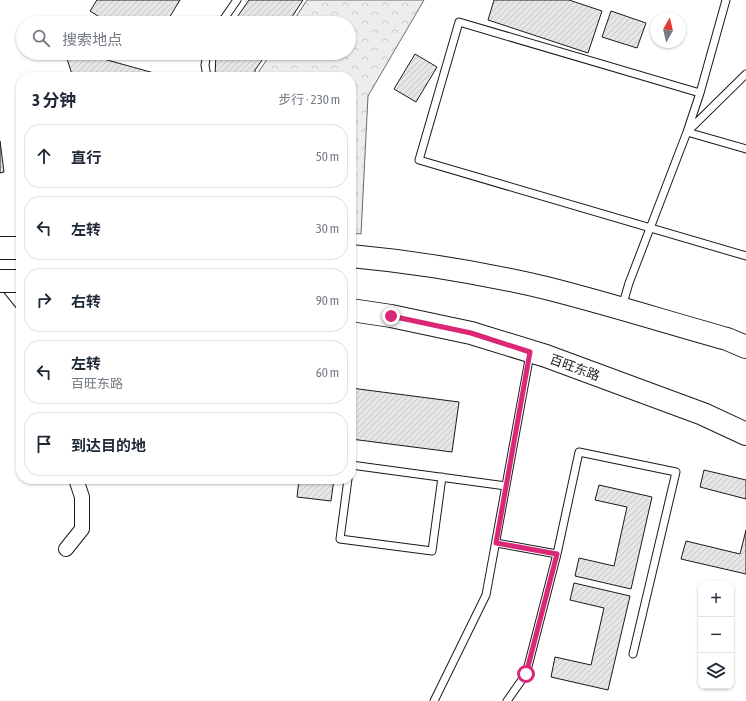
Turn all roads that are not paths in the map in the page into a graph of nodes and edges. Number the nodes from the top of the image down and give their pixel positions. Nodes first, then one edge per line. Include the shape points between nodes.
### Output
1 (237, 0) edge
2 (726, 0) edge
3 (226, 16) edge
4 (206, 60) edge
5 (206, 72) edge
6 (746, 74) edge
7 (700, 93) junction
8 (687, 132) junction
9 (746, 149) edge
10 (650, 228) junction
11 (0, 248) edge
12 (16, 248) edge
13 (356, 256) edge
14 (746, 256) edge
15 (0, 275) edge
16 (0, 281) edge
17 (16, 281) edge
18 (16, 296) edge
19 (621, 309) junction
20 (356, 311) edge
21 (746, 347) edge
22 (530, 352) junction
23 (746, 434) edge
24 (356, 466) edge
25 (442, 477) junction
26 (78, 484) edge
27 (347, 484) edge
28 (506, 486) junction
29 (496, 543) junction
30 (66, 549) dead end
31 (557, 554) junction
32 (633, 654) dead end
33 (434, 701) edge
34 (507, 701) edge

1 - 3 lane
2 - 7 lane
4 - 5 lane
6 - 8 lane
7 - 8 lane
7 - 10 lane via 459,22 418,160
8 - 9 lane
8 - 10 lane
10 - 14 lane
10 - 19 lane
11 - 12 main road
13 - 19 main road via 463,271 545,288
15 - 18 street
16 - 17 main road, bridge
19 - 21 main road via 727,339
20 - 22 main road, 百旺东路 via 471,333
22 - 23 main road, 百旺东路 via 703,414
22 - 28 lane
24 - 25 lane
25 - 27 lane via 432,551 340,539
25 - 28 lane
26 - 30 street via 82,497 82,529
28 - 29 lane
29 - 31 lane
29 - 33 lane via 486,595
31 - 32 lane via 579,452 676,472
31 - 34 lane via 526,674

